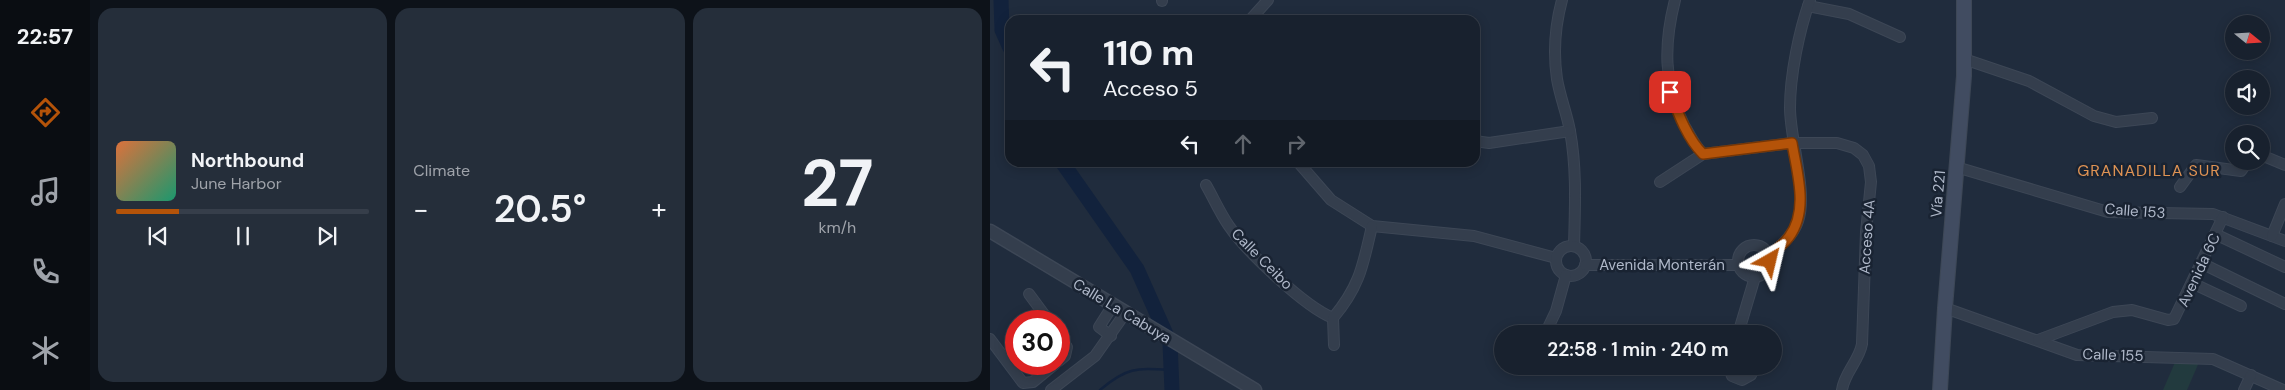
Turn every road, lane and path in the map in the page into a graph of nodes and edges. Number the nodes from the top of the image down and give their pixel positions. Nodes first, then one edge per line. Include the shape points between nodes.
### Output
1 (1268, 0) edge
2 (1562, 0) edge
3 (1675, 0) edge
4 (1964, 0) edge
5 (1809, 3) edge
6 (1254, 15) edge
7 (1900, 37) dead end
8 (1964, 59) junction
9 (2152, 118) dead end
10 (1570, 131) junction
11 (1480, 142) edge
12 (1792, 143) junction
13 (1703, 154) junction
14 (2270, 159) edge
15 (2285, 165) edge
16 (1302, 167) edge
17 (1956, 167) junction
18 (2225, 169) edge
19 (1660, 182) dead end
20 (1206, 186) dead end
21 (2180, 187) dead end
22 (2285, 204) edge
23 (2223, 217) junction
24 (1372, 226) junction
25 (990, 231) edge
26 (2215, 234) junction
27 (2272, 236) junction
28 (2285, 241) edge
29 (1574, 246) junction
30 (1769, 256) junction
31 (1556, 258) junction
32 (2201, 263) junction
33 (1585, 265) junction
34 (1739, 265) junction
35 (2285, 267) edge
36 (1566, 275) junction
37 (1755, 277) junction
38 (2192, 283) junction
39 (1029, 294) dead end
40 (1113, 304) junction
41 (2285, 304) edge
42 (2241, 306) dead end
43 (1945, 308) junction
44 (1041, 310) edge
45 (1126, 312) junction
46 (1333, 318) junction
47 (1549, 325) edge
48 (1741, 325) edge
49 (1110, 336) junction
50 (990, 339) edge
51 (2038, 340) junction
52 (1334, 345) dead end
53 (1005, 360) edge
54 (1016, 375) edge
55 (1042, 375) edge
56 (1047, 375) edge
57 (1732, 375) edge
58 (1751, 375) edge
59 (2251, 375) junction
60 (1053, 388) edge
61 (1255, 390) edge
62 (1842, 390) edge
63 (1940, 390) edge
64 (2244, 390) edge
65 (2282, 390) edge

1 - 6 street
2 - 10 street via 1554,50 1557,79
3 - 13 street via 1668,27 1666,60 1670,92 1688,132
4 - 8 main road, Vía 221
5 - 7 street via 1849,14
5 - 12 street via 1792,69
8 - 9 street via 2029,81 2094,116 2116,122
8 - 17 main road, Vía 221
10 - 11 street
10 - 29 street via 1575,190
12 - 13 street, Acceso 4A
12 - 30 street via 1801,200 1798,221 1789,238
12 - 62 street, Acceso 4A via 1836,143 1854,148 1869,166 1871,182 1862,344
13 - 19 street
14 - 15 street
16 - 24 street via 1331,200
17 - 23 street, Calle 153 via 2108,212
17 - 43 main road, Vía 221
18 - 21 street via 2196,165
20 - 46 street, Calle Ceibo via 1230,227 1272,272 1321,313
22 - 27 street
23 - 26 street, Avenida 6C
23 - 27 street, Calle 153
24 - 31 street via 1474,236
24 - 46 street via 1361,273 1349,298
25 - 40 street, Calle La Cabuya
26 - 32 street, Avenida 6C
26 - 35 street
27 - 28 street, Calle 153
29 - 31 street via 1561,249
29 - 33 street via 1582,251
30 - 34 street via 1763,247 1747,246 1740,254
30 - 37 street via 1767,270
31 - 36 street via 1559,270
32 - 38 street, Avenida 6C
32 - 41 street
33 - 34 street, Avenida Monterán
33 - 36 street via 1580,273
34 - 37 street via 1743,272
36 - 47 street
37 - 48 street
38 - 42 street
38 - 51 street, Avenida 6C via 2177,317 2172,320 2125,310
39 - 44 street
40 - 45 street, Calle La Cabuya
40 - 49 street via 1099,327
43 - 51 street, Calle 155
43 - 63 main road, Vía 221
45 - 49 street
45 - 61 street, Calle La Cabuya
46 - 52 street
49 - 60 street via 1095,356
50 - 53 street
51 - 59 street, Calle 155 via 2077,355 2213,358
54 - 55 street via 1022,383 1034,382
56 - 60 street
57 - 58 street via 1742,380
59 - 64 street
59 - 65 street, Calle 155

